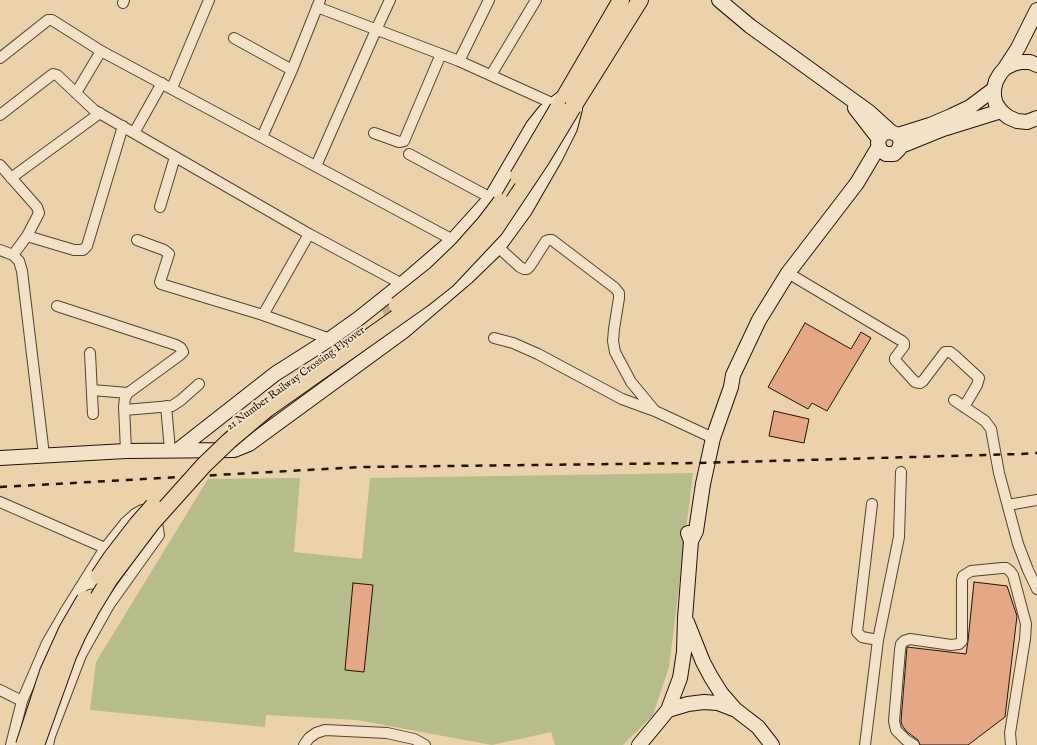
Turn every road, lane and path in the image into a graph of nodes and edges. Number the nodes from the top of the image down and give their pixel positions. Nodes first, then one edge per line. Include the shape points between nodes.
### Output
1 (209, 0) edge
2 (390, 0) edge
3 (489, 0) edge
4 (536, 0) edge
5 (621, 0) edge
6 (640, 0) edge
7 (717, 1) edge
8 (319, 4) edge
9 (1037, 10) edge
10 (376, 30) junction
11 (234, 38) dead end
12 (101, 51) junction
13 (441, 54) junction
14 (0, 58) edge
15 (459, 61) junction
16 (1037, 65) edge
17 (1005, 68) junction
18 (292, 70) junction
19 (491, 75) junction
20 (162, 83) junction
21 (172, 88) junction
22 (994, 89) junction
23 (76, 93) junction
24 (847, 97) junction
25 (565, 103) junction
26 (1001, 111) junction
27 (100, 113) junction
28 (0, 115) edge
29 (1037, 119) edge
30 (123, 126) junction
31 (134, 133) junction
32 (374, 133) dead end
33 (262, 137) junction
34 (897, 137) junction
35 (881, 147) junction
36 (409, 154) dead end
37 (175, 156) junction
38 (0, 165) edge
39 (316, 166) junction
40 (11, 178) junction
41 (491, 198) junction
42 (160, 207) dead end
43 (309, 234) junction
44 (27, 236) junction
45 (137, 240) dead end
46 (453, 240) junction
47 (498, 247) junction
48 (0, 250) edge
49 (13, 255) junction
50 (788, 273) junction
51 (402, 284) junction
52 (57, 306) dead end
53 (262, 314) junction
54 (494, 338) dead end
55 (330, 339) junction
56 (90, 353) dead end
57 (199, 384) dead end
58 (92, 390) junction
59 (128, 393) junction
60 (954, 400) dead end
61 (166, 406) junction
62 (964, 407) junction
63 (124, 410) junction
64 (655, 411) junction
65 (93, 414) dead end
66 (709, 437) junction
67 (174, 450) junction
68 (126, 451) junction
69 (44, 455) junction
70 (0, 458) edge
71 (901, 472) dead end
72 (1037, 500) edge
73 (0, 502) edge
74 (872, 504) dead end
75 (1008, 505) junction
76 (105, 548) junction
77 (79, 589) junction
78 (1037, 589) edge
79 (109, 605) junction
80 (685, 618) junction
81 (878, 640) junction
82 (0, 690) edge
83 (22, 701) junction
84 (668, 710) junction
85 (736, 710) junction
86 (11, 745) edge
87 (24, 745) edge
88 (36, 745) edge
89 (48, 745) edge
90 (304, 745) edge
91 (425, 745) edge
92 (639, 745) edge
93 (772, 745) edge
94 (865, 745) edge
95 (914, 745) edge
96 (1011, 745) edge

1 - 21 street
2 - 10 street
3 - 15 street
4 - 19 street
5 - 25 main road
6 - 25 main road
7 - 24 street
8 - 10 street
8 - 18 street
9 - 17 street
10 - 13 street
10 - 39 street
11 - 18 street
12 - 14 street via 52,20 48,20
12 - 20 street
12 - 23 street
13 - 15 street
13 - 32 street via 404,141 399,142
15 - 19 street
16 - 17 street via 1021,62
17 - 22 street
18 - 33 street
19 - 25 street
20 - 21 street
20 - 31 street
21 - 33 street
22 - 26 street via 996,104
22 - 34 street via 970,107
23 - 27 street
23 - 28 street via 61,77 53,74
24 - 34 street via 869,112
24 - 35 street
25 - 41 street via 545,111 533,126
25 - 47 street via 570,128 525,210
25 - 87 main road, 21 Number Railway Crossing Flyover, bridge via 504,198 461,250 395,307 234,423 190,465 138,523 111,558 67,630 48,672
25 - 88 main road, 21 Number Railway Crossing Flyover, bridge via 541,160 495,229 447,280 423,300 248,425 204,465 152,523 109,580 78,634
26 - 29 street via 1017,121
26 - 34 street via 943,129
27 - 30 street
27 - 40 street
30 - 31 street
30 - 44 street via 84,250 74,250
31 - 37 street
33 - 39 street
34 - 35 street via 883,133
34 - 35 street via 897,152 894,154
35 - 50 street via 872,174 856,183
36 - 41 street
37 - 42 street
37 - 43 street
38 - 40 street
39 - 46 street
40 - 44 street via 39,213
41 - 46 street
43 - 51 street
43 - 53 street
44 - 49 street
45 - 53 street via 169,254 161,284
46 - 51 street
47 - 64 street via 527,269 546,241 552,240 615,288 619,298 613,341 615,352 631,382
47 - 67 street via 467,277 249,444 234,450
48 - 49 street
49 - 69 street via 19,261 22,271
50 - 62 street via 902,341 904,346 894,360 915,382 923,381 945,352 954,355 979,378
50 - 66 street via 759,320 733,374 724,385
51 - 55 street via 384,302
52 - 59 street via 181,348 183,352 180,355
53 - 55 street
54 - 64 street via 538,354 622,399
55 - 67 street via 275,374
56 - 58 street
57 - 61 street via 172,406
58 - 59 street
58 - 65 street
59 - 63 street
60 - 62 street
61 - 63 street
61 - 67 street
62 - 75 street via 985,421 991,429
63 - 68 street
64 - 66 street
66 - 80 street via 688,530 691,541
67 - 68 street
68 - 69 street
69 - 70 street
71 - 81 street via 899,537
72 - 75 street
73 - 76 street
74 - 81 street via 857,632 862,637
75 - 78 street via 1022,557
76 - 77 street
76 - 79 street via 125,523 142,510 157,523 159,535
77 - 79 street via 87,584 100,583 108,592
77 - 83 street via 47,644
79 - 89 street via 81,655
80 - 84 street via 683,664
80 - 85 street via 711,677
81 - 94 street
82 - 83 street
83 - 86 street
84 - 85 street via 704,702 718,703
84 - 92 street
85 - 93 street via 758,727
90 - 91 street via 309,738 325,730 387,733 414,739
95 - 96 street via 896,730 894,721 901,644 910,639 959,644 962,641 963,576 971,571 1006,568 1013,575 1026,624 1010,733

